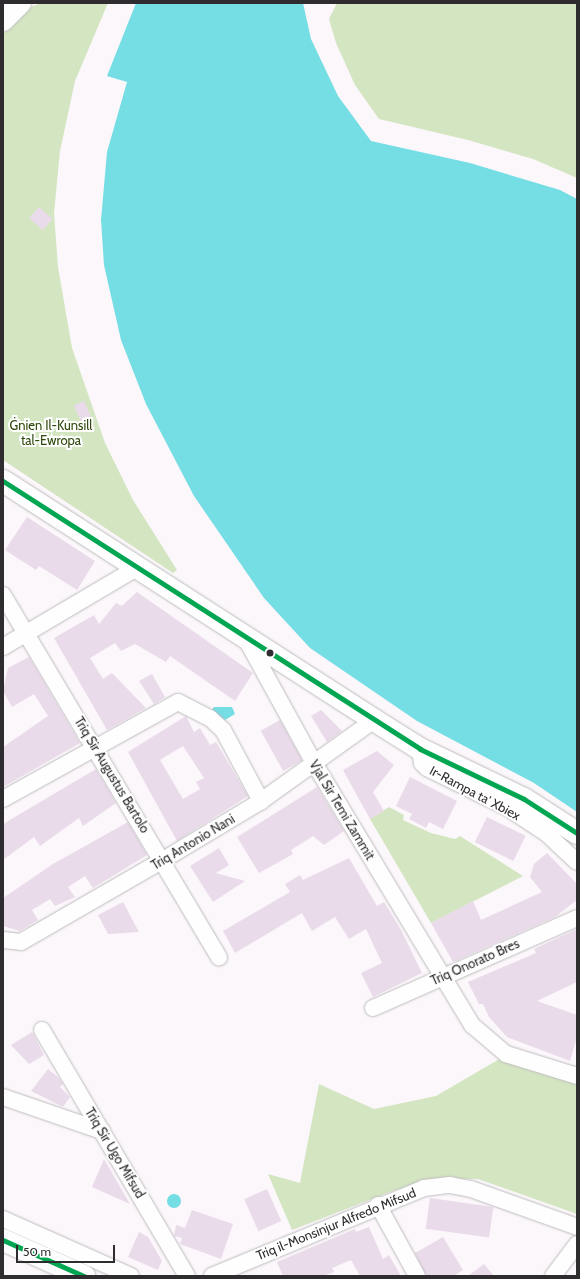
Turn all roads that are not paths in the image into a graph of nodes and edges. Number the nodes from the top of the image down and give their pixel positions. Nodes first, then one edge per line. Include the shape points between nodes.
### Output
1 (20, 3) edge
2 (3, 20) edge
3 (3, 481) edge
4 (135, 568) junction
5 (3, 595) edge
6 (25, 633) junction
7 (247, 641) junction
8 (3, 647) edge
9 (374, 720) junction
10 (96, 748) junction
11 (420, 749) junction
12 (314, 763) junction
13 (3, 799) edge
14 (261, 801) junction
15 (577, 834) edge
16 (163, 860) junction
17 (577, 862) edge
18 (577, 918) edge
19 (3, 940) edge
20 (219, 957) dead end
21 (441, 977) junction
22 (373, 1008) dead end
23 (42, 1030) dead end
24 (577, 1076) edge
25 (3, 1098) edge
26 (102, 1130) junction
27 (378, 1205) junction
28 (3, 1219) edge
29 (577, 1227) edge
30 (3, 1240) edge
31 (577, 1244) edge
32 (84, 1276) edge
33 (131, 1276) edge
34 (187, 1276) edge
35 (212, 1276) edge
36 (417, 1276) edge
37 (553, 1276) edge

1 - 2 main road
3 - 4 main road
4 - 6 street
4 - 7 main road
5 - 6 street, Triq Sir Augustus Bartolo
6 - 8 street
6 - 10 street, Triq Sir Augustus Bartolo
7 - 9 main road
7 - 12 street, Vjal Sir Temi Zammit
9 - 11 main road
9 - 12 street, Triq Antonio Nani
10 - 13 street
10 - 14 street via 171,704 184,704 223,730
10 - 16 street, Triq Sir Augustus Bartolo
11 - 15 main road via 524,799
11 - 17 street, Ir-Rampa ta' Xbiex via 422,763 427,768 508,808 546,833
12 - 14 street, Triq Antonio Nani
12 - 21 street, Vjal Sir Temi Zammit
14 - 16 street, Triq Antonio Nani
16 - 19 street, Triq Antonio Nani via 21,942
16 - 20 street, Triq Sir Augustus Bartolo
18 - 21 street, Triq Onorato Bres
21 - 22 street, Triq Onorato Bres
21 - 24 street, Vjal Sir Temi Zammit via 472,1025 506,1054
23 - 26 street, Triq Sir Ugo Mifsud
25 - 26 street
26 - 34 street, Triq Sir Ugo Mifsud
27 - 29 street, Triq il-Monsinjur Alfredo Mifsud via 424,1188 450,1186 471,1189
27 - 35 street, Triq il-Monsinjur Alfredo Mifsud
27 - 36 street
28 - 33 street
30 - 32 main road
31 - 37 street

